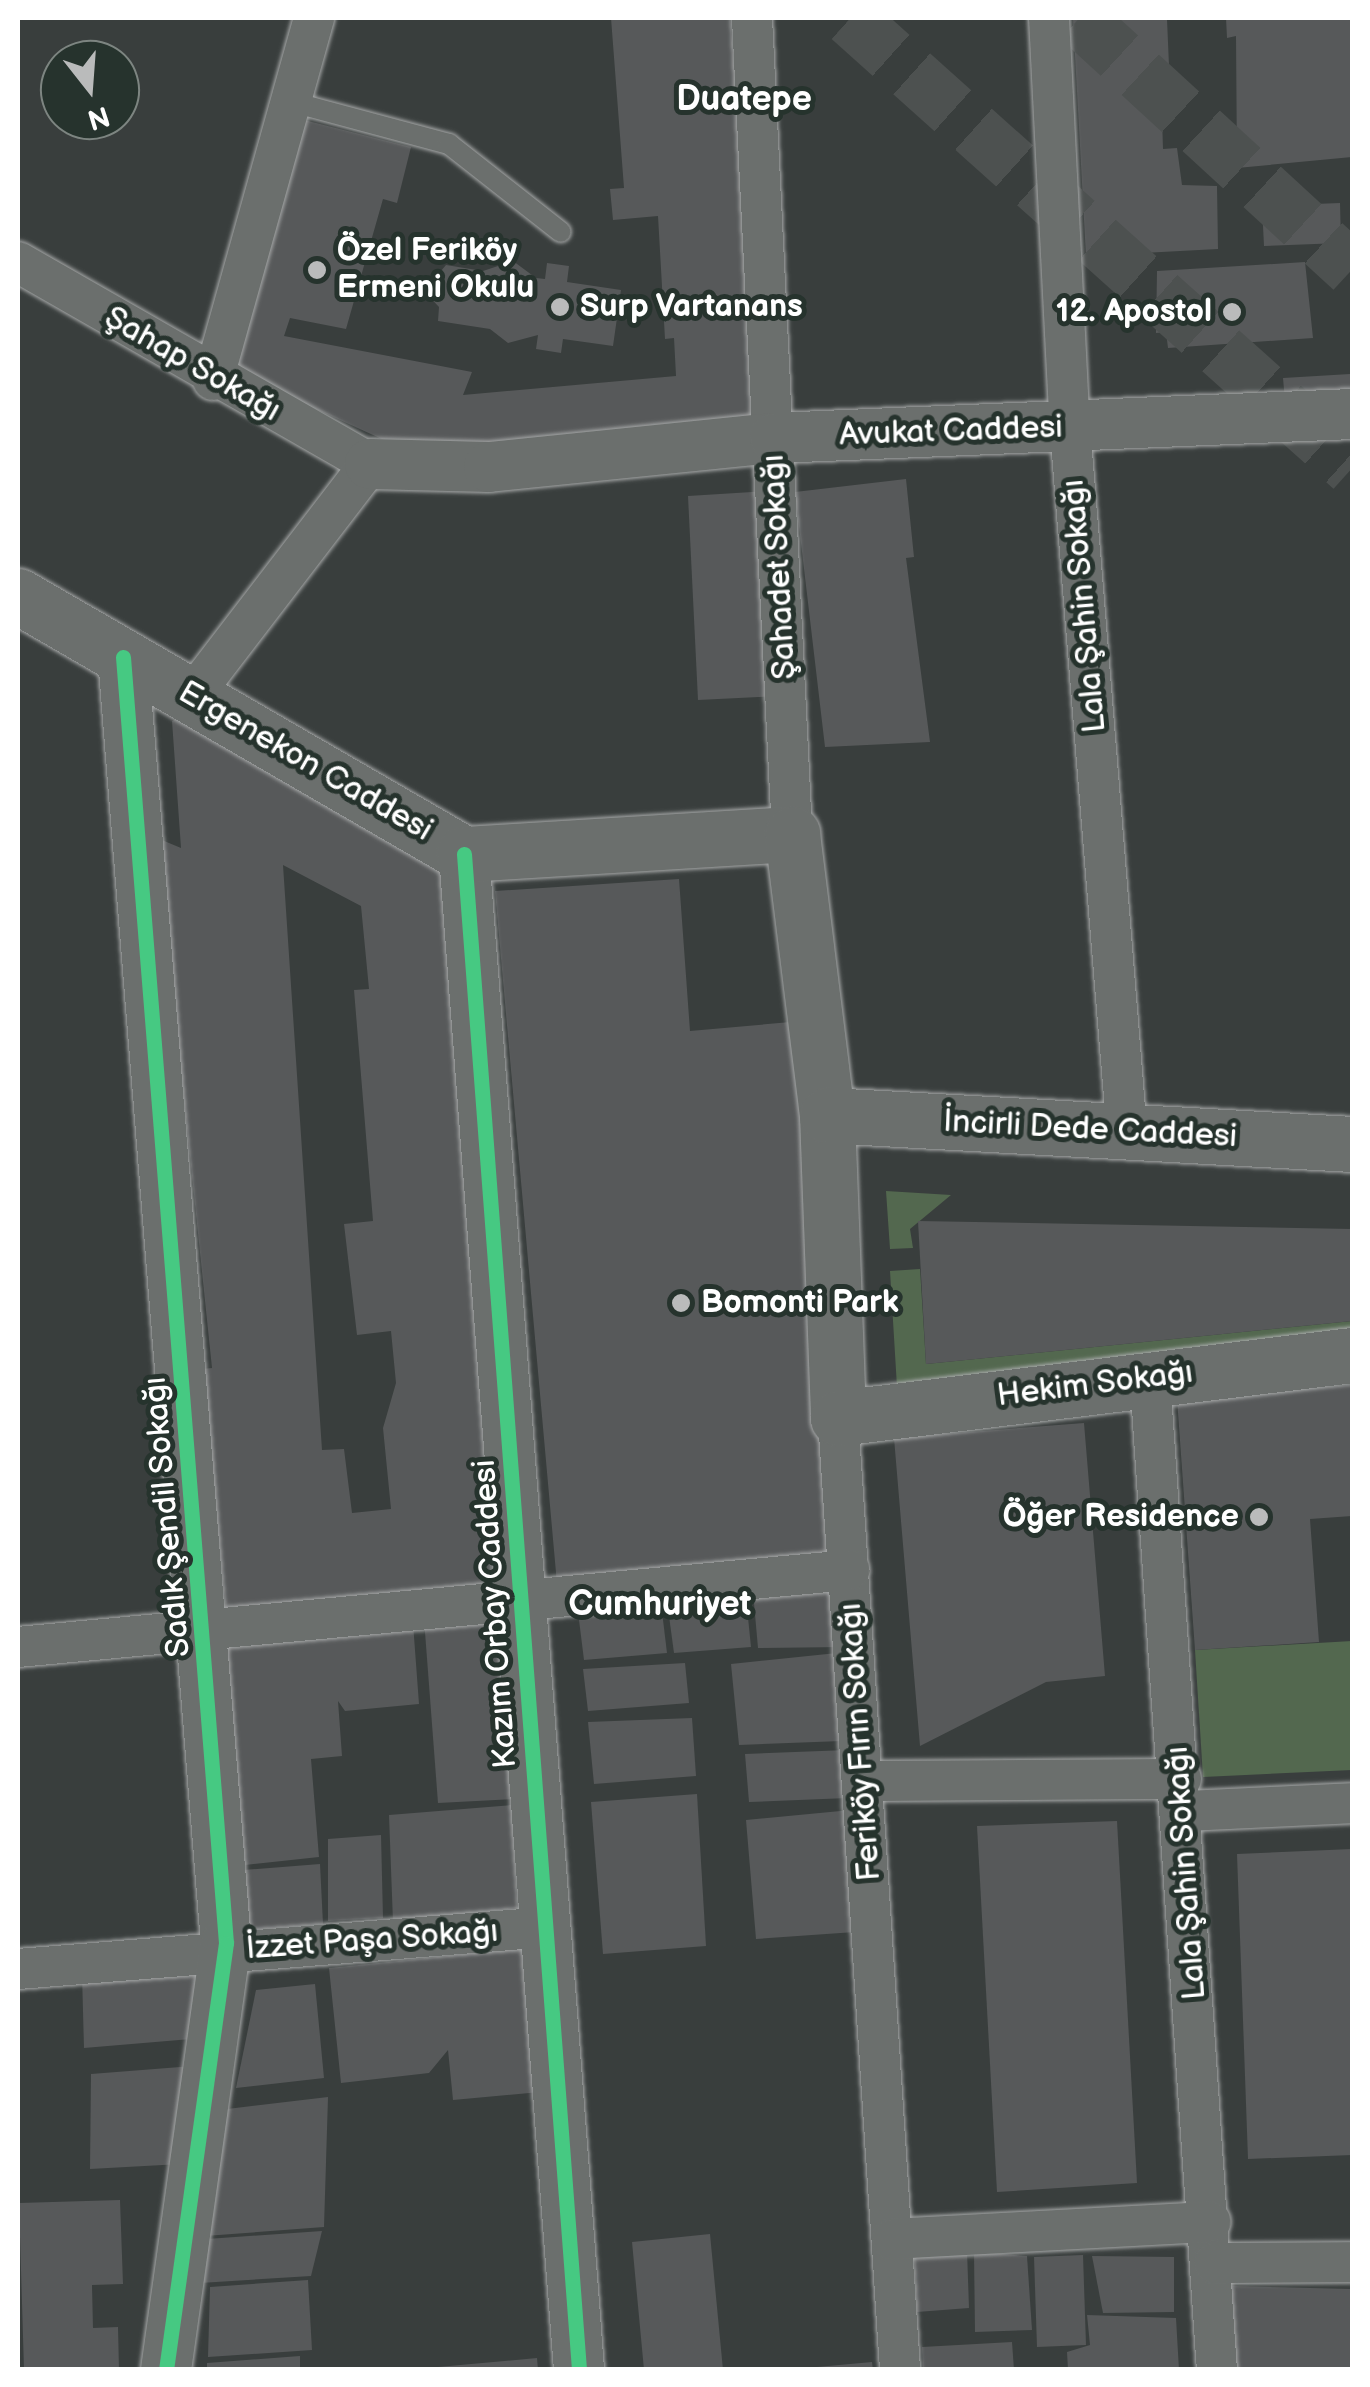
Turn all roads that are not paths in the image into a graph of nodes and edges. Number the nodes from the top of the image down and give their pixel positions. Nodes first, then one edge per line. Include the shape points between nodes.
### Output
1 (314, 18) edge
2 (752, 18) edge
3 (1048, 18) edge
4 (292, 102) junction
5 (560, 232) dead end
6 (18, 262) edge
7 (213, 380) junction
8 (1352, 414) edge
9 (1070, 428) junction
10 (774, 438) junction
11 (370, 464) junction
12 (18, 596) edge
13 (123, 657) junction
14 (192, 696) junction
15 (792, 834) junction
16 (464, 854) junction
17 (827, 1114) junction
18 (1127, 1134) junction
19 (1352, 1144) edge
20 (1352, 1355) edge
21 (1150, 1378) junction
22 (838, 1418) junction
23 (849, 1570) junction
24 (522, 1600) junction
25 (206, 1630) junction
26 (18, 1647) edge
27 (864, 1781) junction
28 (1183, 1795) junction
29 (1352, 1803) edge
30 (548, 1927) junction
31 (224, 1952) junction
32 (18, 1969) edge
33 (1211, 2222) junction
34 (892, 2239) junction
35 (1352, 2262) edge
36 (1214, 2263) junction
37 (166, 2370) edge
38 (579, 2370) edge
39 (900, 2370) edge
40 (1217, 2370) edge

1 - 4 street
2 - 10 street, Şahadet Sokağı
3 - 9 street, Lala Şahin Sokağı
4 - 5 lane via 449,144
4 - 7 street
6 - 7 street, Şahap Sokağı
7 - 11 street, Şahap Sokağı
8 - 9 street, Avukat Caddesi
9 - 10 street, Avukat Caddesi
9 - 18 street, Lala Şahin Sokağı
10 - 11 street, Avukat Caddesi via 489,467
10 - 15 street, Şahadet Sokağı
11 - 14 street
12 - 13 main road, Ergenekon Caddesi
13 - 14 main road, Ergenekon Caddesi
13 - 25 street, Sadık Şendil Sokağı
14 - 16 main road, Ergenekon Caddesi
15 - 16 main road, Ergenekon Caddesi
15 - 17 main road, Şahadet Sokağı
16 - 24 street, Kazım Orbay Caddesi
17 - 18 main road, İncirli Dede Caddesi
17 - 22 main road, Feriköy Fırın Sokağı
18 - 19 main road, İncirli Dede Caddesi
20 - 21 main road, Hekim Sokağı
21 - 22 main road, Hekim Sokağı
21 - 28 street, Lala Şahin Sokağı
22 - 23 street, Feriköy Fırın Sokağı
23 - 24 street
23 - 27 street, Feriköy Fırın Sokağı
24 - 25 street
24 - 30 street, Kazım Orbay Caddesi
25 - 26 street
25 - 31 street, Sadık Şendil Sokağı
27 - 28 street
27 - 34 street, Feriköy Fırın Sokağı
28 - 29 street
28 - 33 street, Lala Şahin Sokağı
30 - 31 street, İzzet Paşa Sokağı
30 - 38 street, Kazım Orbay Caddesi
31 - 32 street, İzzet Paşa Sokağı
31 - 37 street, Sadık Şendil Sokağı
33 - 34 street
33 - 36 street, Lala Şahin Sokağı
34 - 39 street, Feriköy Fırın Sokağı
35 - 36 street
36 - 40 street, Lala Şahin Sokağı

